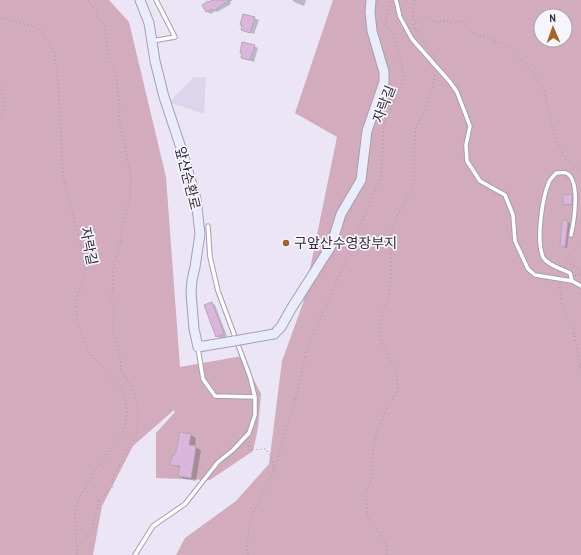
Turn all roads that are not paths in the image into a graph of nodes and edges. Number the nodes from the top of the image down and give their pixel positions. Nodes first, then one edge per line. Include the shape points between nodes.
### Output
1 (140, 0) edge
2 (156, 0) edge
3 (371, 0) edge
4 (396, 0) edge
5 (151, 41) junction
6 (208, 226) dead end
7 (571, 235) dead end
8 (571, 279) junction
9 (581, 286) edge
10 (198, 347) junction
11 (255, 397) junction
12 (135, 555) edge

1 - 5 street, 앞산순환로 via 149,23
2 - 5 lane via 175,37
3 - 10 street, bridge via 372,30 384,72 383,87 367,131 361,180 341,214 332,246 282,327 274,334
4 - 8 lane via 400,17 412,38 457,92 470,126 466,145 467,161 480,181 505,195 513,215 515,240 528,269 535,274
5 - 10 street, 앞산순환로 via 164,96 196,199 200,234 191,293
6 - 11 lane via 210,257 218,291
7 - 8 lane via 575,216 575,184 566,172 556,173 549,182 543,203 541,245 548,262 570,273
8 - 9 lane
10 - 11 lane via 203,379 214,396
11 - 12 lane via 255,415 248,432 233,450 218,462 185,504 153,526

